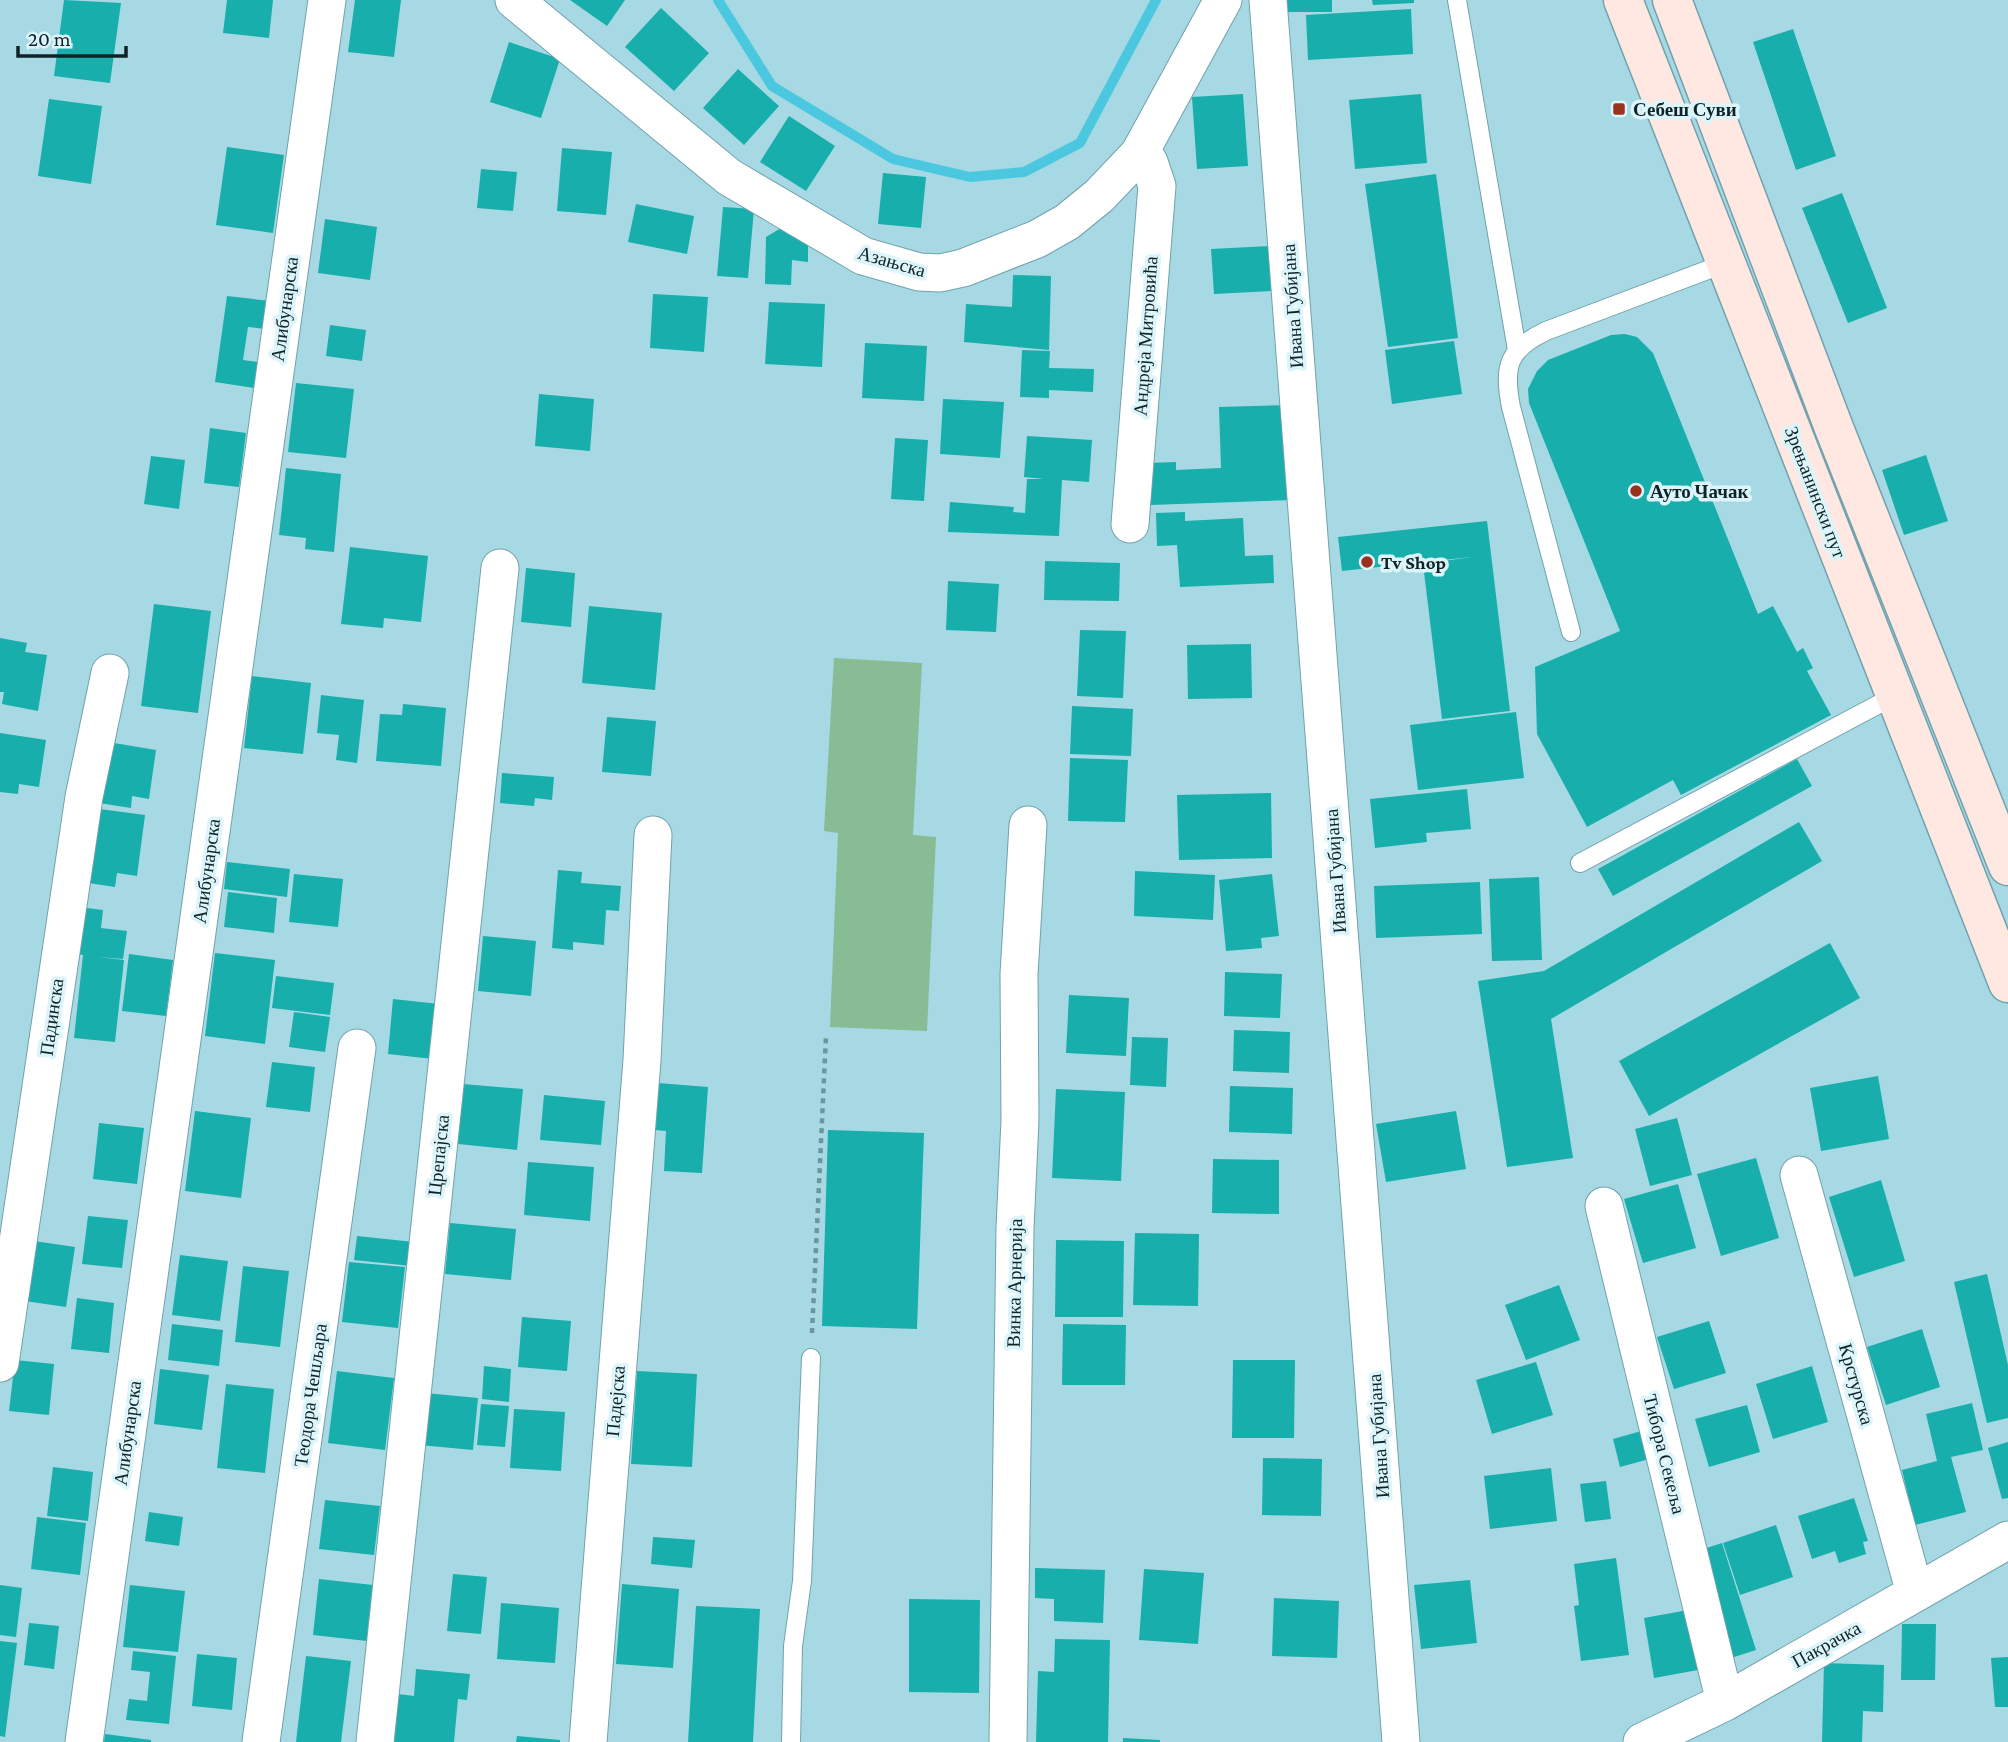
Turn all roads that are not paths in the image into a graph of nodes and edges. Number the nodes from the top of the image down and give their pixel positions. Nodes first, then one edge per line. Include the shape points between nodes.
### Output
1 (327, 0) edge
2 (514, 0) edge
3 (1223, 0) edge
4 (1268, 0) edge
5 (1457, 0) edge
6 (1623, 0) edge
7 (1672, 0) edge
8 (1139, 154) junction
9 (1726, 263) junction
10 (1517, 350) junction
11 (1129, 524) dead end
12 (500, 568) dead end
13 (1571, 632) dead end
14 (110, 673) dead end
15 (1896, 695) junction
16 (1028, 825) dead end
17 (653, 835) dead end
18 (1580, 863) dead end
19 (2008, 866) edge
20 (2008, 983) edge
21 (357, 1048) dead end
22 (1799, 1175) dead end
23 (1604, 1206) dead end
24 (811, 1358) road end
25 (0, 1363) edge
26 (2008, 1539) edge
27 (1915, 1593) junction
28 (1726, 1702) junction
29 (84, 1742) edge
30 (261, 1742) edge
31 (375, 1742) edge
32 (588, 1742) edge
33 (791, 1742) edge
34 (1008, 1742) edge
35 (1401, 1742) edge
36 (1642, 1742) edge

1 - 29 street, Алибунарска
2 - 8 street, Азањска via 729,177 863,256 919,272 963,268 1037,239 1099,196
3 - 8 street, Азањска
4 - 35 street, Ивана Губијана
5 - 10 lane
6 - 9 main road, Зрењанински пут
7 - 19 main road, Зрењанински пут via 1829,415
8 - 11 street, Андреја Митровића via 1149,162 1157,186
9 - 10 lane via 1546,331
9 - 15 main road, Зрењанински пут
10 - 13 lane via 1507,373 1511,407
12 - 31 street, Црепајска
14 - 25 street, Падинска via 83,797
15 - 18 lane
15 - 20 main road, Зрењанински пут
16 - 34 street, Винка Арнерија via 1019,974
17 - 32 street, Падејска via 642,1060
21 - 30 street, Теодора Чешљара
22 - 27 street, Крстурска
23 - 28 street, Тибора Секеља
24 - 33 lane via 803,1580 793,1646
26 - 27 street, Пакрачка
27 - 28 street, Пакрачка
28 - 36 street, Пакрачка

